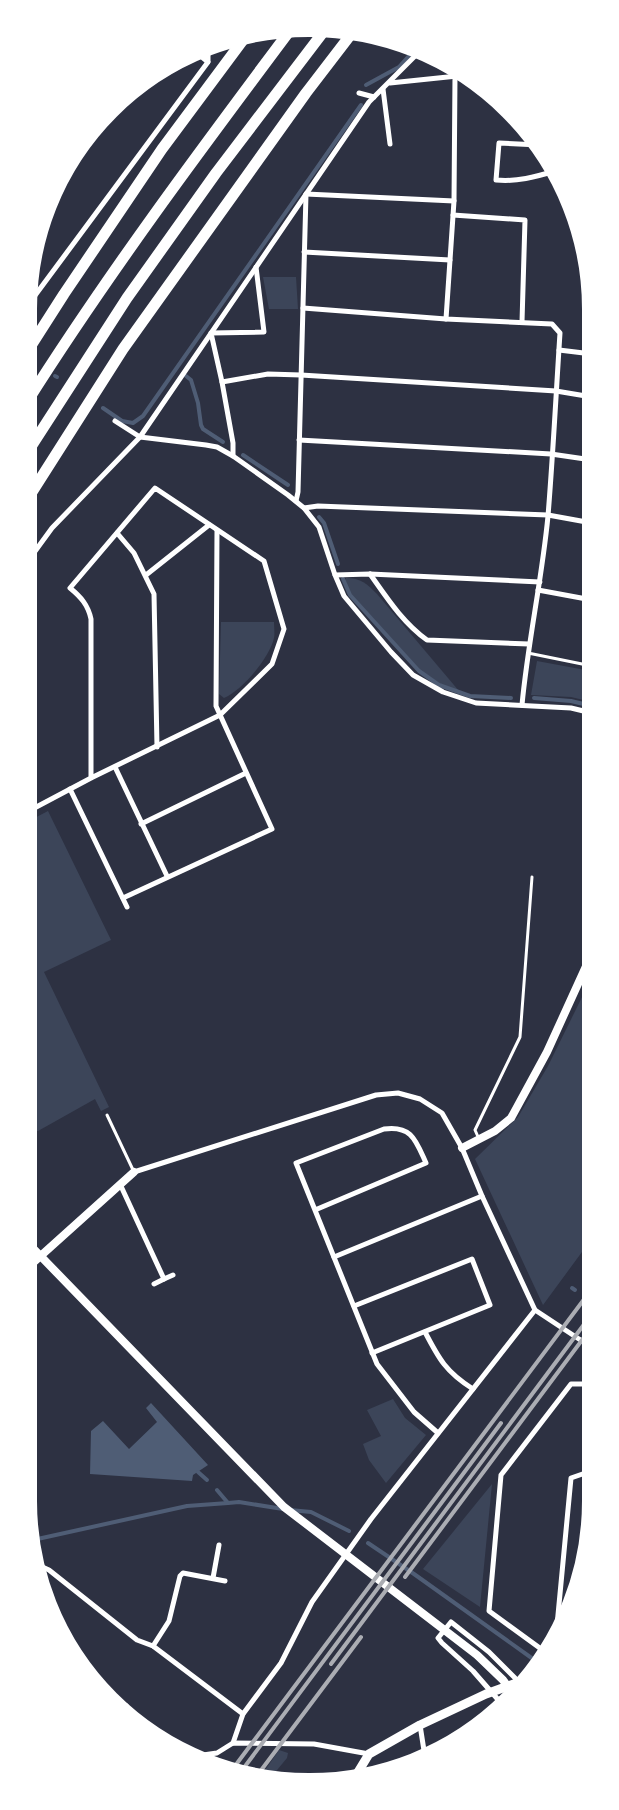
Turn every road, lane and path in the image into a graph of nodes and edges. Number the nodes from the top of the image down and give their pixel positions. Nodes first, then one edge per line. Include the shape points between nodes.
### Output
1 (287, 34) edge
2 (322, 34) edge
3 (349, 37) edge
4 (241, 42) edge
5 (208, 53) edge
6 (416, 55) edge
7 (201, 56) edge
8 (208, 62) junction
9 (456, 76) joint
10 (389, 83) junction
11 (383, 89) junction
12 (359, 94) dead end
13 (374, 97) junction
14 (390, 144) dead end
15 (530, 145) edge
16 (549, 173) edge
17 (306, 194) junction
18 (454, 201) junction
19 (453, 216) junction
20 (304, 252) junction
21 (450, 260) junction
22 (256, 267) junction
23 (34, 297) edge
24 (303, 308) junction
25 (446, 319) junction
26 (522, 322) junction
27 (211, 333) junction
28 (34, 341) edge
29 (559, 350) junction
30 (585, 353) edge
31 (301, 375) junction
32 (222, 382) junction
33 (556, 391) junction
34 (34, 392) edge
35 (585, 396) edge
36 (114, 421) dead end
37 (140, 437) junction
38 (299, 440) junction
39 (34, 442) edge
40 (551, 454) junction
41 (232, 456) junction
42 (585, 459) edge
43 (34, 489) edge
44 (296, 501) junction
45 (304, 508) junction
46 (548, 515) junction
47 (585, 522) edge
48 (209, 524) junction
49 (217, 530) junction
50 (117, 533) junction
51 (34, 553) edge
52 (370, 574) junction
53 (146, 575) junction
54 (334, 575) junction
55 (540, 582) junction
56 (538, 590) junction
57 (585, 599) edge
58 (529, 644) junction
59 (528, 653) junction
60 (585, 665) edge
61 (522, 705) junction
62 (585, 711) edge
63 (220, 715) junction
64 (157, 747) junction
65 (115, 767) junction
66 (246, 773) junction
67 (91, 778) junction
68 (70, 789) junction
69 (34, 808) edge
70 (141, 824) junction
71 (167, 876) junction
72 (532, 877) dead end
73 (123, 898) junction
74 (127, 907) dead end
75 (585, 969) edge
76 (107, 1115) dead end
77 (479, 1140) junction
78 (462, 1148) junction
79 (134, 1172) junction
80 (120, 1184) junction
81 (482, 1196) junction
82 (315, 1210) junction
83 (34, 1250) edge
84 (40, 1256) junction
85 (334, 1257) junction
86 (34, 1262) edge
87 (173, 1275) dead end
88 (164, 1279) junction
89 (154, 1284) dead end
90 (354, 1306) junction
91 (535, 1310) junction
92 (425, 1332) junction
93 (585, 1343) edge
94 (372, 1353) junction
95 (585, 1384) edge
96 (473, 1389) junction
97 (438, 1433) junction
98 (585, 1473) edge
99 (219, 1545) dead end
100 (42, 1567) edge
101 (213, 1578) junction
102 (225, 1581) dead end
103 (557, 1621) edge
104 (153, 1646) junction
105 (542, 1649) edge
106 (519, 1679) edge
107 (515, 1684) edge
108 (510, 1689) edge
109 (492, 1691) junction
110 (499, 1700) edge
111 (243, 1714) junction
112 (420, 1725) junction
113 (233, 1743) junction
114 (423, 1751) edge
115 (369, 1754) junction
116 (204, 1755) edge
117 (358, 1772) edge

1 - 34 highway via 177,183
2 - 39 highway via 216,173 133,291
3 - 43 highway via 123,349
4 - 28 highway via 162,149
5 - 8 street
6 - 10 street
7 - 8 street
8 - 23 street
9 - 10 street
9 - 18 street
10 - 11 street
11 - 13 street
11 - 14 street
12 - 13 street
13 - 17 street
15 - 16 street via 498,143 496,180 512,181
17 - 18 street
17 - 20 street
17 - 22 street
18 - 19 street
19 - 21 street
19 - 26 street via 525,220
20 - 21 street
20 - 24 street
21 - 25 street
22 - 27 street
22 - 27 street via 264,332
24 - 25 street
24 - 31 street
25 - 26 street
26 - 29 street via 552,324 560,334
27 - 32 street
27 - 37 street
29 - 30 street
29 - 33 street
31 - 32 street via 268,374
31 - 33 street
31 - 38 street
32 - 41 street via 233,443
33 - 35 street
33 - 40 street
36 - 37 street
37 - 41 street via 206,445
37 - 51 street via 52,528
38 - 40 street
38 - 44 street
40 - 42 street
40 - 46 street
41 - 44 street
44 - 45 street
45 - 46 street
45 - 54 street via 319,527
46 - 47 street
46 - 55 street
48 - 49 street
48 - 50 street via 155,488
48 - 53 street
49 - 63 street via 216,706
49 - 63 street via 264,562 284,629 272,664
50 - 53 street via 134,553
50 - 67 street via 70,588 81,597 91,619
52 - 54 street
52 - 55 street
52 - 58 street via 394,608 427,640
53 - 64 street via 154,594
54 - 61 street via 344,596 413,675 443,692 476,703
55 - 56 street
56 - 57 street
56 - 58 street
58 - 59 street
59 - 60 lane
59 - 61 street
61 - 62 street
63 - 64 street
63 - 66 street
64 - 65 street
65 - 67 street
65 - 70 street
66 - 70 street
66 - 71 street via 272,829
67 - 68 street
68 - 69 street
68 - 73 street
70 - 71 street
71 - 73 street
72 - 77 lane via 520,1037 475,1130
73 - 74 street
75 - 77 street via 547,1052 511,1118
76 - 79 lane
77 - 78 street
78 - 79 street via 442,1113 420,1098 398,1093 376,1095
78 - 81 street
79 - 80 street
80 - 84 street
80 - 88 street
81 - 85 street
81 - 91 street
82 - 82 street via 296,1163 384,1129 407,1131 415,1139 426,1163
82 - 85 street
83 - 84 street
84 - 86 street
84 - 108 street via 284,1507 477,1656
85 - 90 street
87 - 88 street
88 - 89 street
90 - 92 street via 472,1260 490,1305
90 - 94 street
91 - 93 street
91 - 96 street
92 - 94 street
92 - 96 street via 449,1371
94 - 97 street via 414,1412
95 - 105 street via 571,1384 501,1475 489,1611
96 - 97 street
97 - 111 street via 318,1594 280,1663
98 - 103 street via 571,1478
99 - 101 street
100 - 104 street via 137,1640
101 - 102 street
101 - 104 street via 187,1573 180,1576 168,1620
104 - 111 street
106 - 109 street via 451,1622 438,1638
107 - 109 main road
109 - 110 street
109 - 112 main road
111 - 113 street
112 - 114 street
112 - 115 main road
113 - 115 street via 314,1744
113 - 116 street via 217,1753
115 - 117 main road

